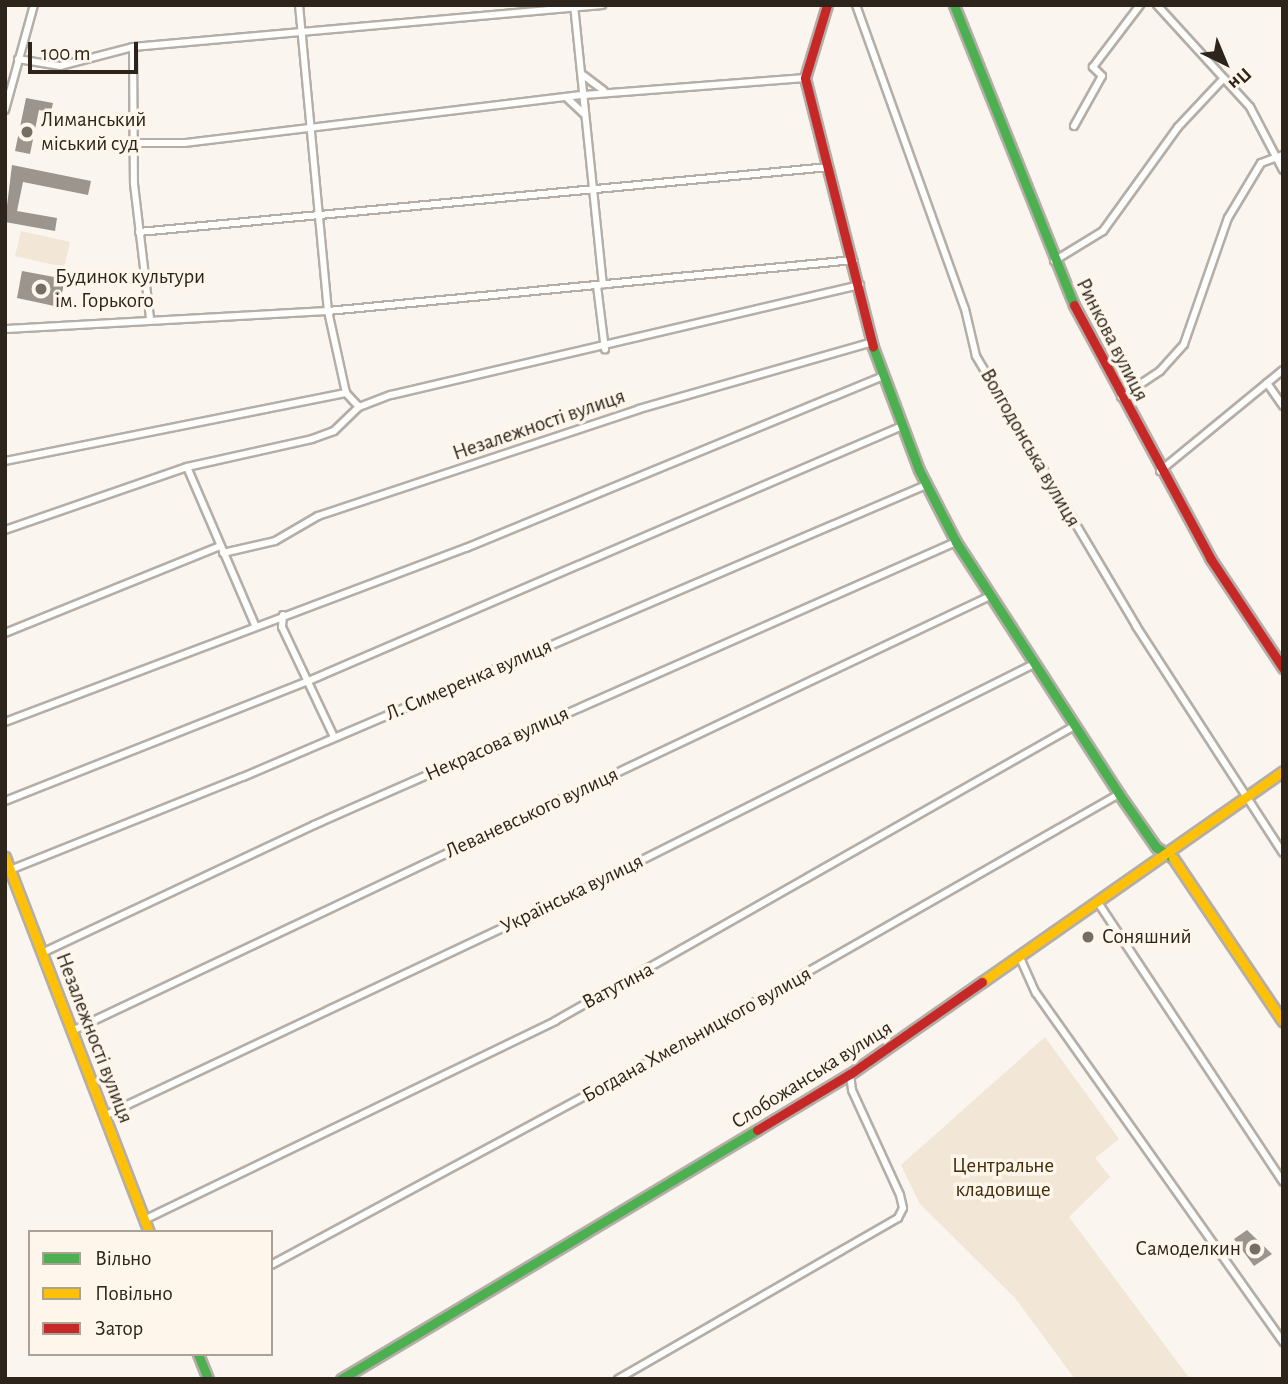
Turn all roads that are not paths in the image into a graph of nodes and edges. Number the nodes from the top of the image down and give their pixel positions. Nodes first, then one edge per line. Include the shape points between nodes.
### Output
1 (34, 5) edge
2 (299, 5) edge
3 (602, 5) edge
4 (827, 5) edge
5 (856, 5) edge
6 (954, 5) edge
7 (1140, 5) edge
8 (1157, 5) edge
9 (574, 6) edge
10 (301, 31) junction
11 (133, 47) junction
12 (18, 59) junction
13 (581, 72) junction
14 (805, 78) junction
15 (1224, 78) junction
16 (609, 93) junction
17 (584, 95) junction
18 (562, 97) junction
19 (5, 110) edge
20 (585, 118) junction
21 (1074, 126) dead end
22 (310, 127) junction
23 (134, 142) junction
24 (1283, 155) edge
25 (1272, 156) junction
26 (829, 167) junction
27 (1283, 170) edge
28 (591, 192) junction
29 (317, 217) junction
30 (139, 232) junction
31 (855, 260) junction
32 (1054, 261) junction
33 (600, 285) junction
34 (861, 285) junction
35 (328, 311) junction
36 (150, 317) junction
37 (5, 329) edge
38 (872, 342) junction
39 (606, 349) junction
40 (1283, 370) edge
41 (881, 377) junction
42 (1267, 383) junction
43 (346, 393) junction
44 (1121, 397) junction
45 (1283, 406) edge
46 (359, 407) junction
47 (902, 426) junction
48 (5, 461) edge
49 (187, 467) junction
50 (1160, 471) junction
51 (926, 485) junction
52 (5, 530) edge
53 (956, 542) junction
54 (221, 549) junction
55 (990, 596) junction
56 (283, 615) junction
57 (255, 625) junction
58 (5, 633) edge
59 (1034, 664) junction
60 (1283, 668) edge
61 (306, 682) junction
62 (5, 722) edge
63 (1076, 725) junction
64 (334, 737) junction
65 (1283, 771) edge
66 (1119, 794) junction
67 (1245, 798) junction
68 (5, 801) edge
69 (1167, 853) junction
70 (1283, 853) edge
71 (5, 857) edge
72 (10, 870) junction
73 (1099, 904) junction
74 (42, 953) junction
75 (1021, 960) junction
76 (1283, 1022) edge
77 (74, 1030) junction
78 (850, 1074) junction
79 (107, 1115) junction
80 (1283, 1182) edge
81 (144, 1220) junction
82 (148, 1230) edge
83 (273, 1264) edge
84 (1283, 1342) edge
85 (199, 1356) edge
86 (208, 1379) edge
87 (341, 1379) edge
88 (618, 1379) edge

1 - 12 street
2 - 10 street
3 - 9 street
4 - 14 main road
5 - 67 street, Волгодонська вулиця via 965,309 976,356
6 - 32 main road, Ринкова вулиця
7 - 21 street via 1093,67 1102,76
8 - 15 street
9 - 10 street
9 - 13 street
10 - 11 street
10 - 22 street
11 - 12 street via 60,66
11 - 23 street
12 - 19 street
13 - 16 street via 591,86
13 - 17 street
14 - 16 street
14 - 26 main road
15 - 25 street via 1250,107
15 - 32 street via 1178,127 1103,231
16 - 17 street
17 - 18 street
17 - 20 street
18 - 20 street via 577,103
18 - 22 street
20 - 28 street
22 - 23 street via 185,143
22 - 29 street
23 - 30 street
24 - 25 street
25 - 27 street
25 - 44 street via 1251,175 1228,218 1184,344 1160,371
26 - 28 street
26 - 31 main road
28 - 29 street
28 - 33 street
29 - 30 street
29 - 35 street
30 - 36 street
31 - 33 street
31 - 34 main road
32 - 44 main road, Ринкова вулиця via 1086,336
33 - 35 street
33 - 39 street
34 - 38 main road
34 - 39 street
35 - 36 street
35 - 43 street
36 - 37 street
38 - 41 main road
38 - 54 street, Незалежності вулиця via 639,409 318,516 275,541
39 - 46 street via 391,395
40 - 42 street
41 - 47 main road
41 - 56 street via 466,548
42 - 45 street
42 - 50 street
43 - 46 street
43 - 48 street
44 - 50 main road, Ринкова вулиця
46 - 49 street via 334,431 312,439
47 - 51 main road
47 - 61 street
49 - 52 street
49 - 54 street
50 - 60 main road, Ринкова вулиця
51 - 53 main road
51 - 64 street, Л. Симеренка вулиця
53 - 55 main road
53 - 74 street, Некрасова вулиця via 351,808
54 - 57 street
54 - 58 street, Незалежності вулиця
55 - 59 main road
55 - 77 street, Леваневського вулиця
56 - 57 street
56 - 61 street via 282,627
57 - 62 street
59 - 63 main road
59 - 79 street, Українська вулиця via 568,897
61 - 64 street
61 - 68 street
63 - 66 main road
63 - 81 street, Ватутина via 555,1021
64 - 72 street, Л. Симеренка вулиця
65 - 67 main road, Слобожанська вулиця
66 - 69 main road via 1156,847
66 - 83 street, Богдана Хмельницкого вулиця via 666,1053
67 - 69 main road, Слобожанська вулиця
67 - 70 street, Волгодонська вулиця
69 - 73 main road, Слобожанська вулиця
69 - 76 main road
71 - 72 main road, Незалежності вулиця
72 - 74 main road, Незалежності вулиця
73 - 75 main road, Слобожанська вулиця
73 - 80 street
74 - 77 main road, Незалежності вулиця
75 - 78 main road, Слобожанська вулиця
75 - 84 street via 1035,993
77 - 79 main road, Незалежності вулиця
78 - 87 main road, Слобожанська вулиця
78 - 88 street via 857,1102 900,1195 903,1208 898,1217
79 - 81 main road, Незалежності вулиця
81 - 82 main road, Незалежності вулиця
85 - 86 main road

